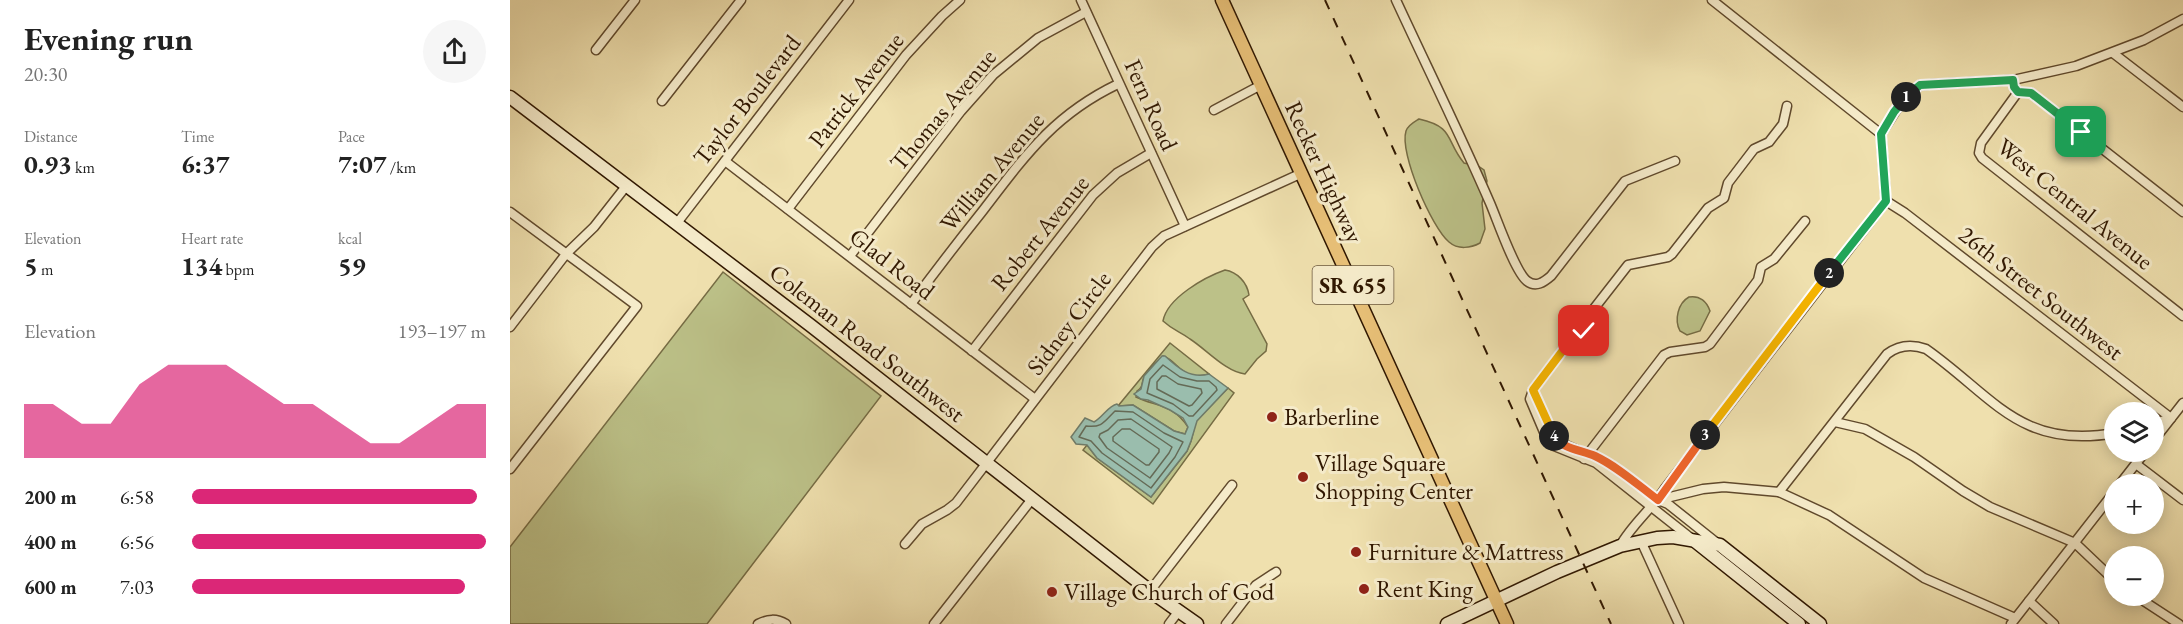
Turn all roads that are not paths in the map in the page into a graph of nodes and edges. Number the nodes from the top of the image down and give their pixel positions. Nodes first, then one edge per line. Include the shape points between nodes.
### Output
1 (635, 0) edge
2 (741, 0) edge
3 (849, 0) edge
4 (960, 0) edge
5 (1081, 0) edge
6 (1222, 0) edge
7 (1396, 0) edge
8 (1712, 0) edge
9 (1086, 12) junction
10 (2183, 19) edge
11 (596, 50) dead end
12 (2113, 53) junction
13 (2030, 77) junction
14 (2013, 80) junction
15 (1119, 84) junction
16 (1261, 85) junction
17 (2018, 92) junction
18 (2031, 93) junction
19 (510, 97) edge
20 (662, 101) dead end
21 (1787, 106) dead end
22 (2183, 107) edge
23 (1214, 110) dead end
24 (1881, 134) junction
25 (1151, 153) junction
26 (725, 161) junction
27 (1675, 161) dead end
28 (1302, 173) junction
29 (627, 185) junction
30 (1886, 201) junction
31 (788, 209) junction
32 (510, 212) edge
33 (2183, 212) edge
34 (1805, 221) dead end
35 (677, 223) junction
36 (1185, 226) junction
37 (566, 254) junction
38 (850, 256) junction
39 (911, 304) junction
40 (2183, 316) edge
41 (510, 327) edge
42 (972, 351) junction
43 (1035, 399) junction
44 (2183, 403) edge
45 (2171, 418) junction
46 (2164, 420) edge
47 (1835, 422) junction
48 (2164, 427) edge
49 (2104, 435) edge
50 (1585, 456) junction
51 (986, 462) junction
52 (2136, 464) joint
53 (510, 469) edge
54 (2128, 474) edge
55 (1232, 484) dead end
56 (1779, 492) junction
57 (1032, 499) junction
58 (2183, 500) edge
59 (1655, 503) junction
60 (2104, 505) edge
61 (1641, 541) junction
62 (1695, 542) junction
63 (2075, 543) junction
64 (905, 544) dead end
65 (1719, 545) junction
66 (1620, 546) junction
67 (2104, 571) edge
68 (1276, 572) dead end
69 (1150, 591) junction
70 (1497, 601) junction
71 (2029, 601) junction
72 (1798, 606) junction
73 (2151, 606) edge
74 (1178, 612) junction
75 (2013, 621) edge
76 (1791, 622) edge
77 (758, 624) edge
78 (786, 624) edge
79 (934, 624) edge
80 (1169, 624) edge
81 (1197, 624) edge
82 (1226, 624) edge
83 (1447, 624) edge
84 (1508, 624) edge
85 (1679, 624) edge
86 (1820, 624) edge
87 (2054, 624) edge
88 (2179, 624) edge

1 - 11 street
2 - 20 street
3 - 26 street, Taylor Boulevard
4 - 31 street, Patrick Avenue via 906,55
5 - 9 street, Fern Road
6 - 16 main road, Recker Highway / SR 655
7 - 27 street via 1518,269 1527,281 1543,283 1551,276 1625,181
8 - 24 street
9 - 15 street, Fern Road
9 - 38 street, Thomas Avenue via 1038,38 993,75
10 - 12 street
12 - 13 street
12 - 22 street
13 - 14 street
13 - 18 street
14 - 17 street
14 - 24 street via 1920,85 1900,104
15 - 25 street, Fern Road
15 - 39 street, William Avenue via 1073,109 1035,143
16 - 23 street
16 - 28 main road, Recker Highway / SR 655
17 - 18 street
17 - 40 street, West Central Avenue via 1981,143 1982,158
18 - 33 street
19 - 29 street, Coleman Road Southwest
21 - 50 street via 1783,124 1769,142 1754,149 1728,183 1721,200 1708,208 1668,257 1628,265 1589,315 1585,330 1573,337 1533,390 1557,441
24 - 30 street
25 - 36 street, Fern Road
25 - 42 street, Robert Avenue via 1117,173 1093,195
26 - 31 street, Glad Road
26 - 35 street, Taylor Boulevard
28 - 36 street, Sidney Circle
28 - 70 main road, Recker Highway / SR 655
29 - 35 street, Coleman Road Southwest
29 - 37 street via 594,227
30 - 45 street, 26th Street Southwest
30 - 59 street
31 - 38 street, Glad Road
32 - 37 street
34 - 50 street via 1774,259 1761,267 1758,280 1710,344 1664,355
35 - 51 street, Coleman Road Southwest
36 - 43 street, Sidney Circle via 1152,247
37 - 41 street
37 - 53 street via 636,306
38 - 39 street, Glad Road
39 - 42 street, Glad Road
42 - 43 street, Glad Road
43 - 51 street, Sidney Circle
44 - 45 street
45 - 46 street
45 - 48 street
47 - 49 street via 1887,354 1901,346 1919,346 2023,423 2073,436
47 - 56 street
47 - 63 street via 1865,429 1990,507
50 - 59 street via 1611,465
51 - 57 street, Coleman Road Southwest
51 - 64 street, Sidney Circle via 952,506 922,524
52 - 54 street
52 - 58 street
55 - 69 street
56 - 59 street via 1724,487
56 - 75 street via 1829,515 1924,578
57 - 69 street, Coleman Road Southwest
57 - 79 street
59 - 62 street
59 - 65 street via 1668,504
59 - 66 street
60 - 63 street
61 - 62 street via 1673,537
61 - 66 street
61 - 85 street
62 - 65 street
62 - 76 street
63 - 67 street
63 - 71 street
65 - 72 street
66 - 70 street
68 - 82 street via 1256,585
69 - 74 street, Coleman Road Southwest
70 - 83 street
70 - 84 main road, Recker Highway / SR 655
71 - 75 street
71 - 87 street
72 - 76 street
72 - 86 street
73 - 88 street
74 - 80 street
74 - 81 street, Coleman Road Southwest
77 - 78 street via 775,620

